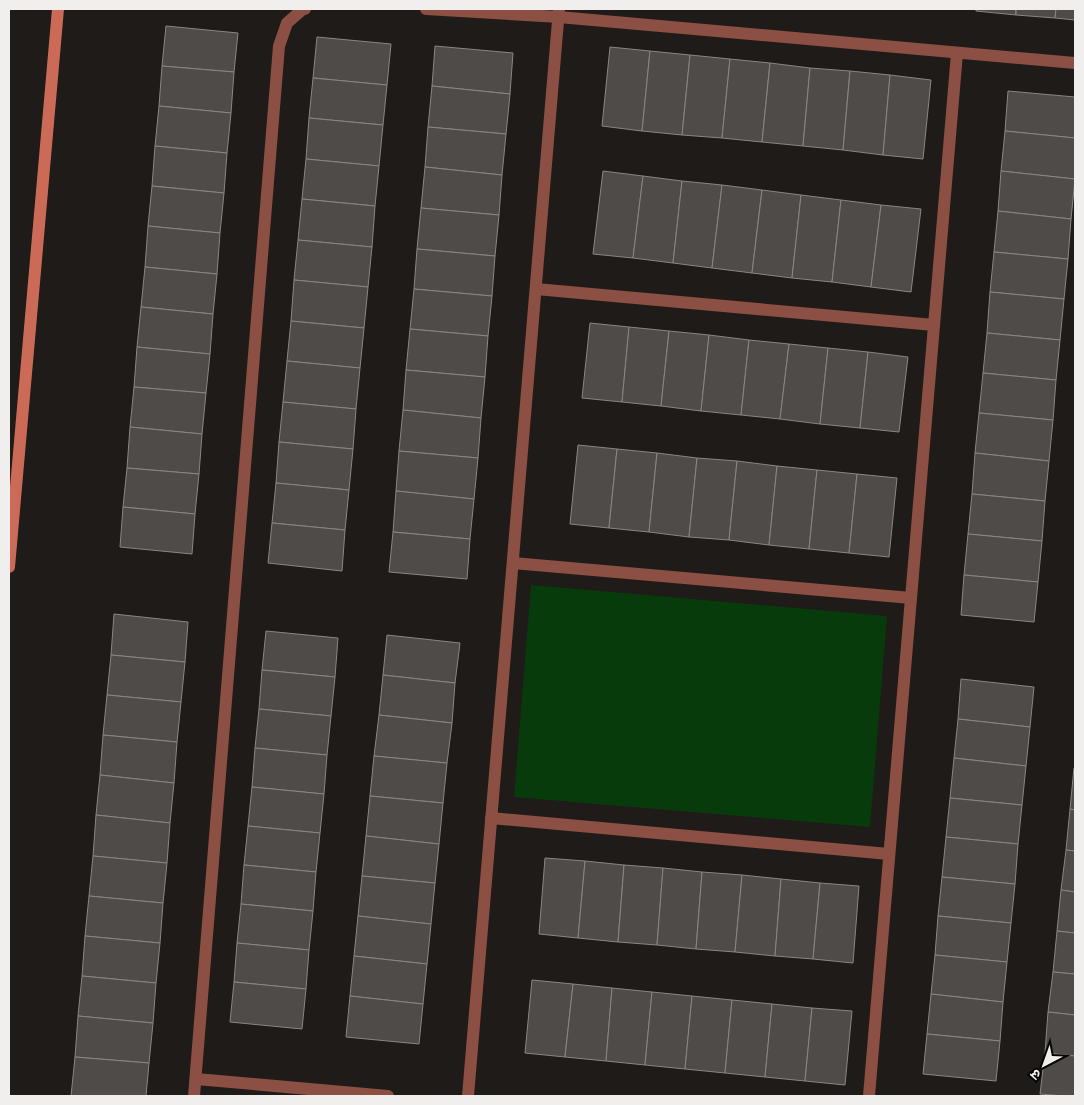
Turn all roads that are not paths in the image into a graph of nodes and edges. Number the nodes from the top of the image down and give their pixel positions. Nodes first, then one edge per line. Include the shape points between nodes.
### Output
1 (58, 9) edge
2 (305, 9) edge
3 (426, 9) edge
4 (559, 13) edge
5 (957, 53) junction
6 (1075, 63) edge
7 (536, 289) junction
8 (934, 325) junction
9 (513, 563) junction
10 (9, 566) edge
11 (911, 598) junction
12 (491, 818) junction
13 (889, 854) junction
14 (196, 1079) junction
15 (194, 1096) edge
16 (388, 1096) edge
17 (468, 1096) edge
18 (869, 1096) edge

1 - 10 main road
2 - 14 street via 287,23 279,46
3 - 4 street
4 - 5 street
4 - 7 street
5 - 6 street
5 - 8 street
7 - 8 street
7 - 9 street
8 - 11 street
9 - 11 street
9 - 12 street
11 - 13 street
12 - 13 street
12 - 17 street
13 - 18 street
14 - 15 street
14 - 16 street

